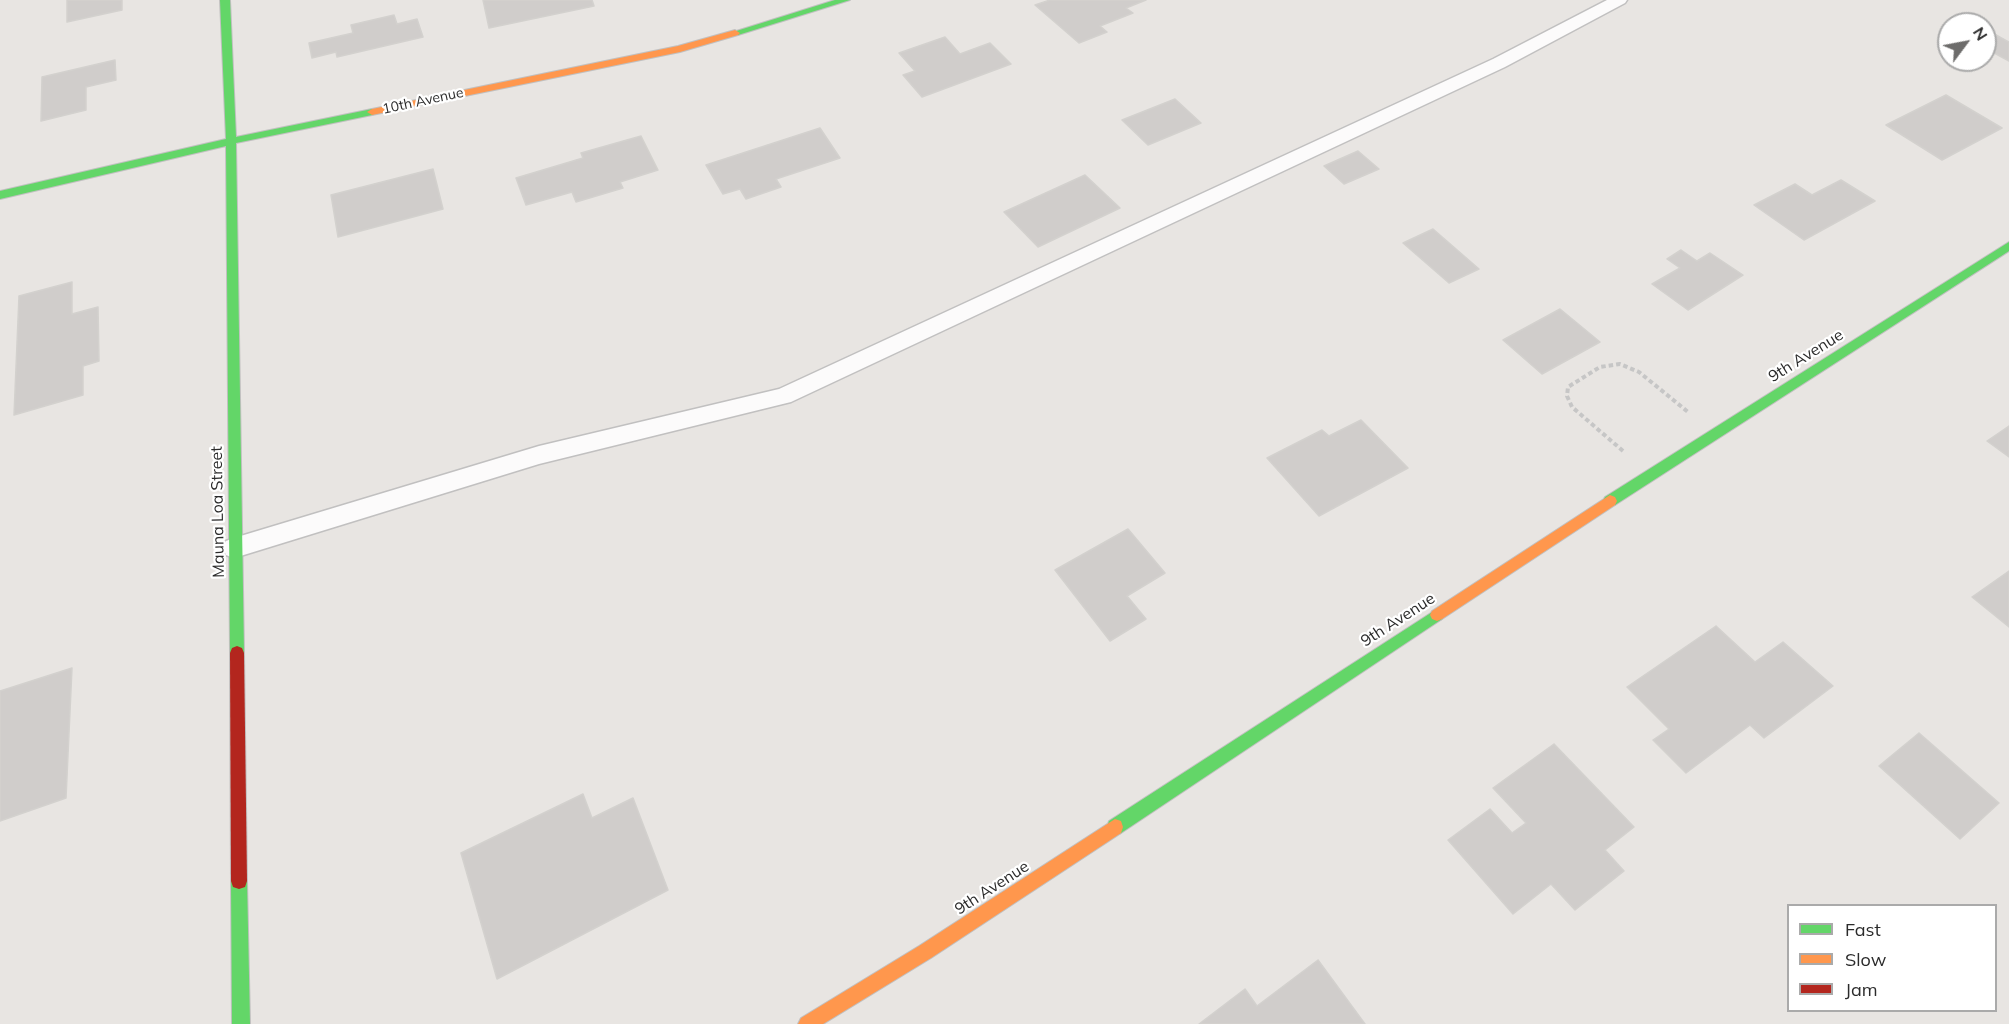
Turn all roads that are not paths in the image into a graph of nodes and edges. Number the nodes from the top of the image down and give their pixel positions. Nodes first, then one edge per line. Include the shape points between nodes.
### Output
1 (225, 0) edge
2 (845, 0) edge
3 (1619, 0) edge
4 (231, 141) junction
5 (0, 195) edge
6 (2009, 246) edge
7 (234, 548) junction
8 (241, 1024) edge
9 (807, 1024) edge

1 - 4 street, Mauna Loa Street
2 - 4 street, 10th Avenue via 680,49
3 - 7 lane via 1499,63 784,396 539,454
4 - 5 street, 10th Avenue
4 - 7 street, Mauna Loa Street
6 - 9 street, 9th Avenue via 1651,474 925,952
7 - 8 street, Mauna Loa Street

